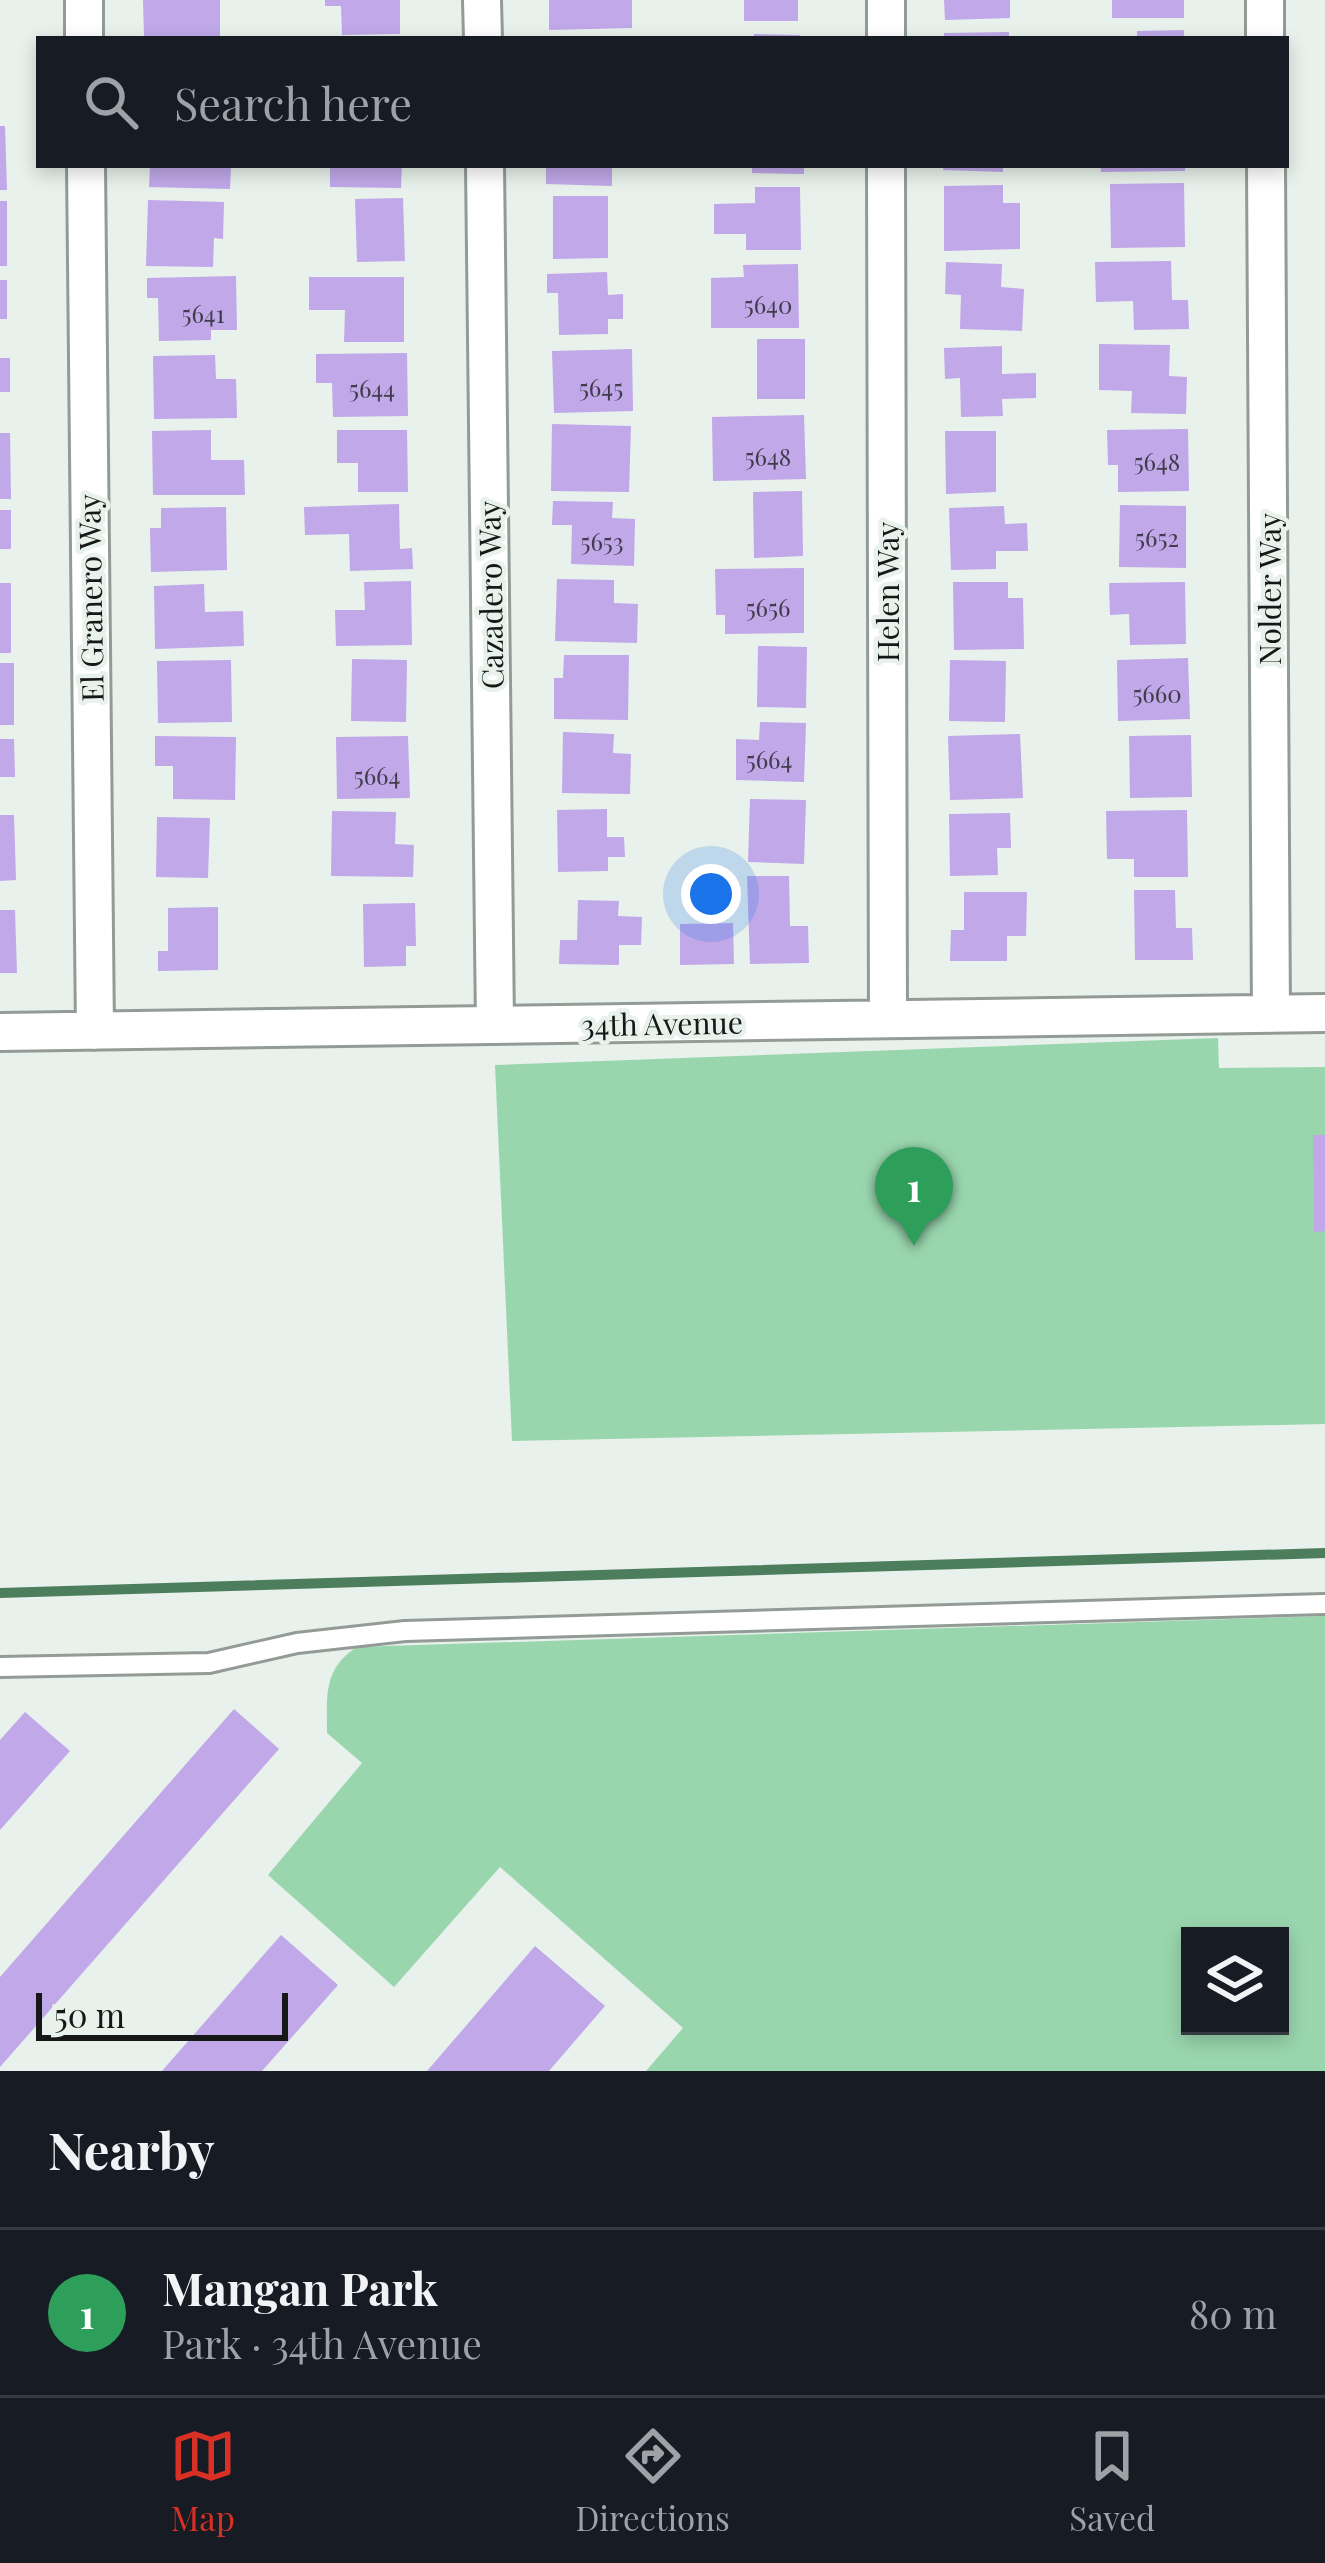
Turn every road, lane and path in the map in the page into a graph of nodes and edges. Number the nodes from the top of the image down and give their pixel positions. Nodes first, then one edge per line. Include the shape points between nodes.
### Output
1 (84, 0) edge
2 (482, 0) edge
3 (886, 0) edge
4 (1265, 0) edge
5 (84, 36) edge
6 (483, 36) edge
7 (886, 36) edge
8 (1265, 36) edge
9 (86, 168) edge
10 (484, 168) edge
11 (886, 168) edge
12 (1266, 168) edge
13 (1325, 1013) edge
14 (1271, 1014) junction
15 (888, 1019) junction
16 (495, 1025) junction
17 (95, 1031) junction
18 (0, 1033) edge
19 (1325, 1604) edge
20 (0, 1666) edge

1 - 5 street
2 - 6 street
3 - 7 street
4 - 8 street
9 - 17 street, El Granero Way
10 - 16 street, Cazadero Way
11 - 15 street, Helen Way
12 - 14 street, Nolder Way
13 - 14 street, 34th Avenue
14 - 15 street, 34th Avenue
15 - 16 street, 34th Avenue
16 - 17 street, 34th Avenue
17 - 18 street, 34th Avenue
19 - 20 lane via 405,1631 297,1642 209,1663

